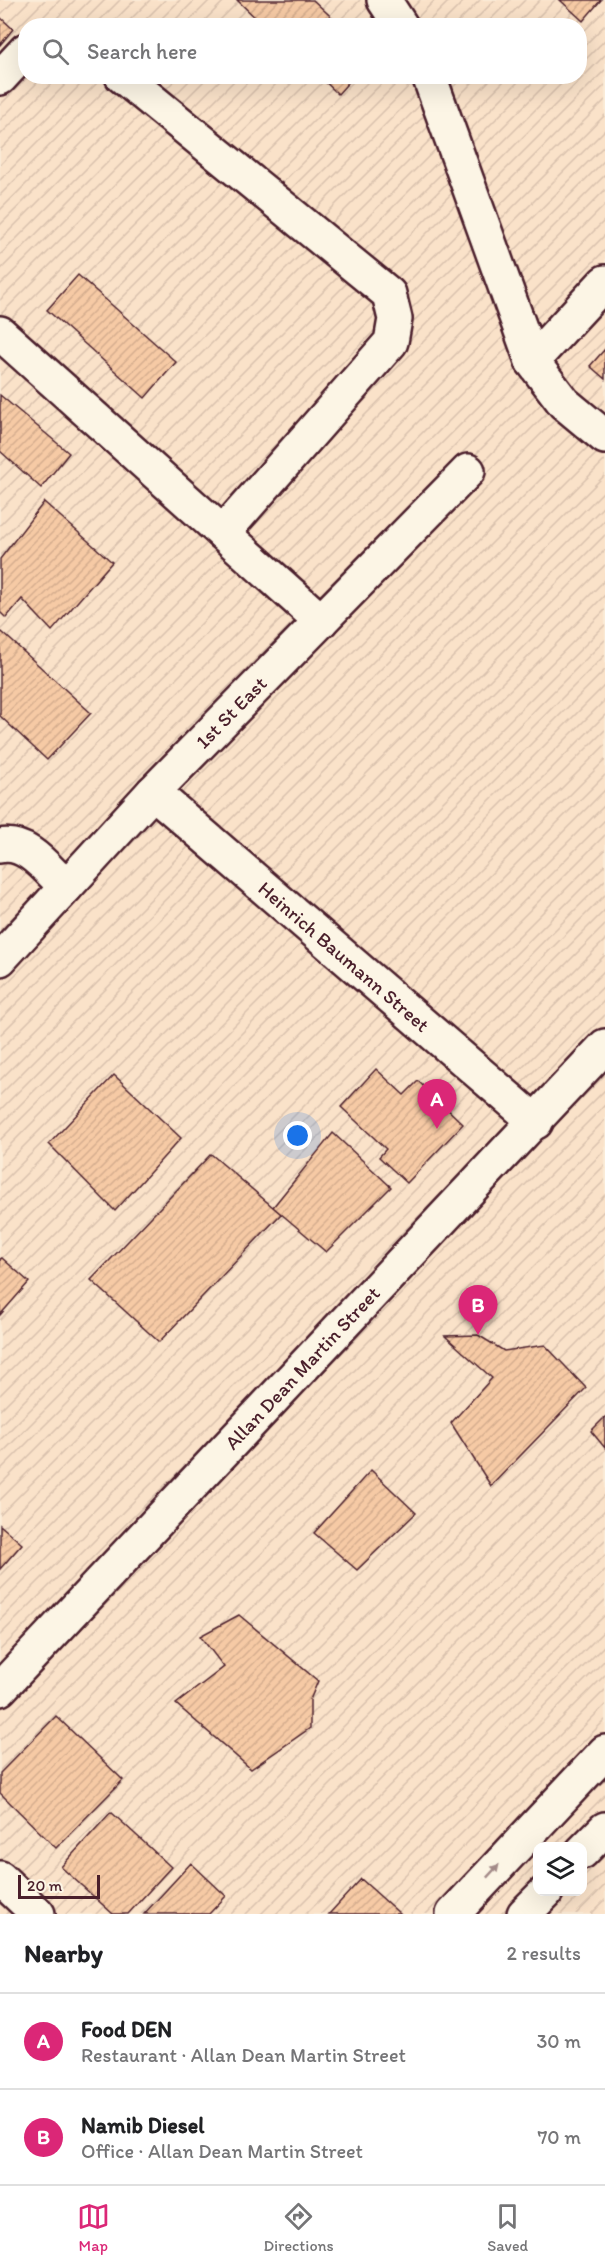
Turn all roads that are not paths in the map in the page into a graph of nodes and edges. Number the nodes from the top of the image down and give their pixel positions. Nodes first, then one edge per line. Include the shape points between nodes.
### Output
1 (384, 0) edge
2 (396, 18) edge
3 (18, 59) edge
4 (0, 78) edge
5 (132, 84) edge
6 (432, 84) edge
7 (605, 282) edge
8 (0, 333) edge
9 (532, 361) junction
10 (605, 437) edge
11 (468, 471) dead end
12 (223, 533) junction
13 (321, 621) junction
14 (153, 792) junction
15 (0, 846) edge
16 (66, 887) junction
17 (0, 959) edge
18 (605, 1047) edge
19 (536, 1122) junction
20 (0, 1689) edge
21 (605, 1752) edge
22 (605, 1829) edge
23 (587, 1847) edge
24 (0, 1878) edge
25 (542, 1896) edge
26 (38, 1914) edge
27 (453, 1914) edge
28 (524, 1914) edge

1 - 2 street
3 - 4 street
5 - 12 street via 389,294 395,319 391,342
6 - 9 street
7 - 9 street
8 - 12 street
9 - 10 street via 564,403
11 - 13 street, 1st St East
12 - 13 street
13 - 14 street, 1st St East
14 - 16 street, 1st St East
14 - 19 street, Heinrich Baumann Street
15 - 16 street via 25,849
16 - 17 street, 1st St East
18 - 19 street, Allan Dean Martin Street
19 - 20 street, Allan Dean Martin Street
27 -> 21 street
22 - 23 street
24 - 26 street
25 - 28 street

